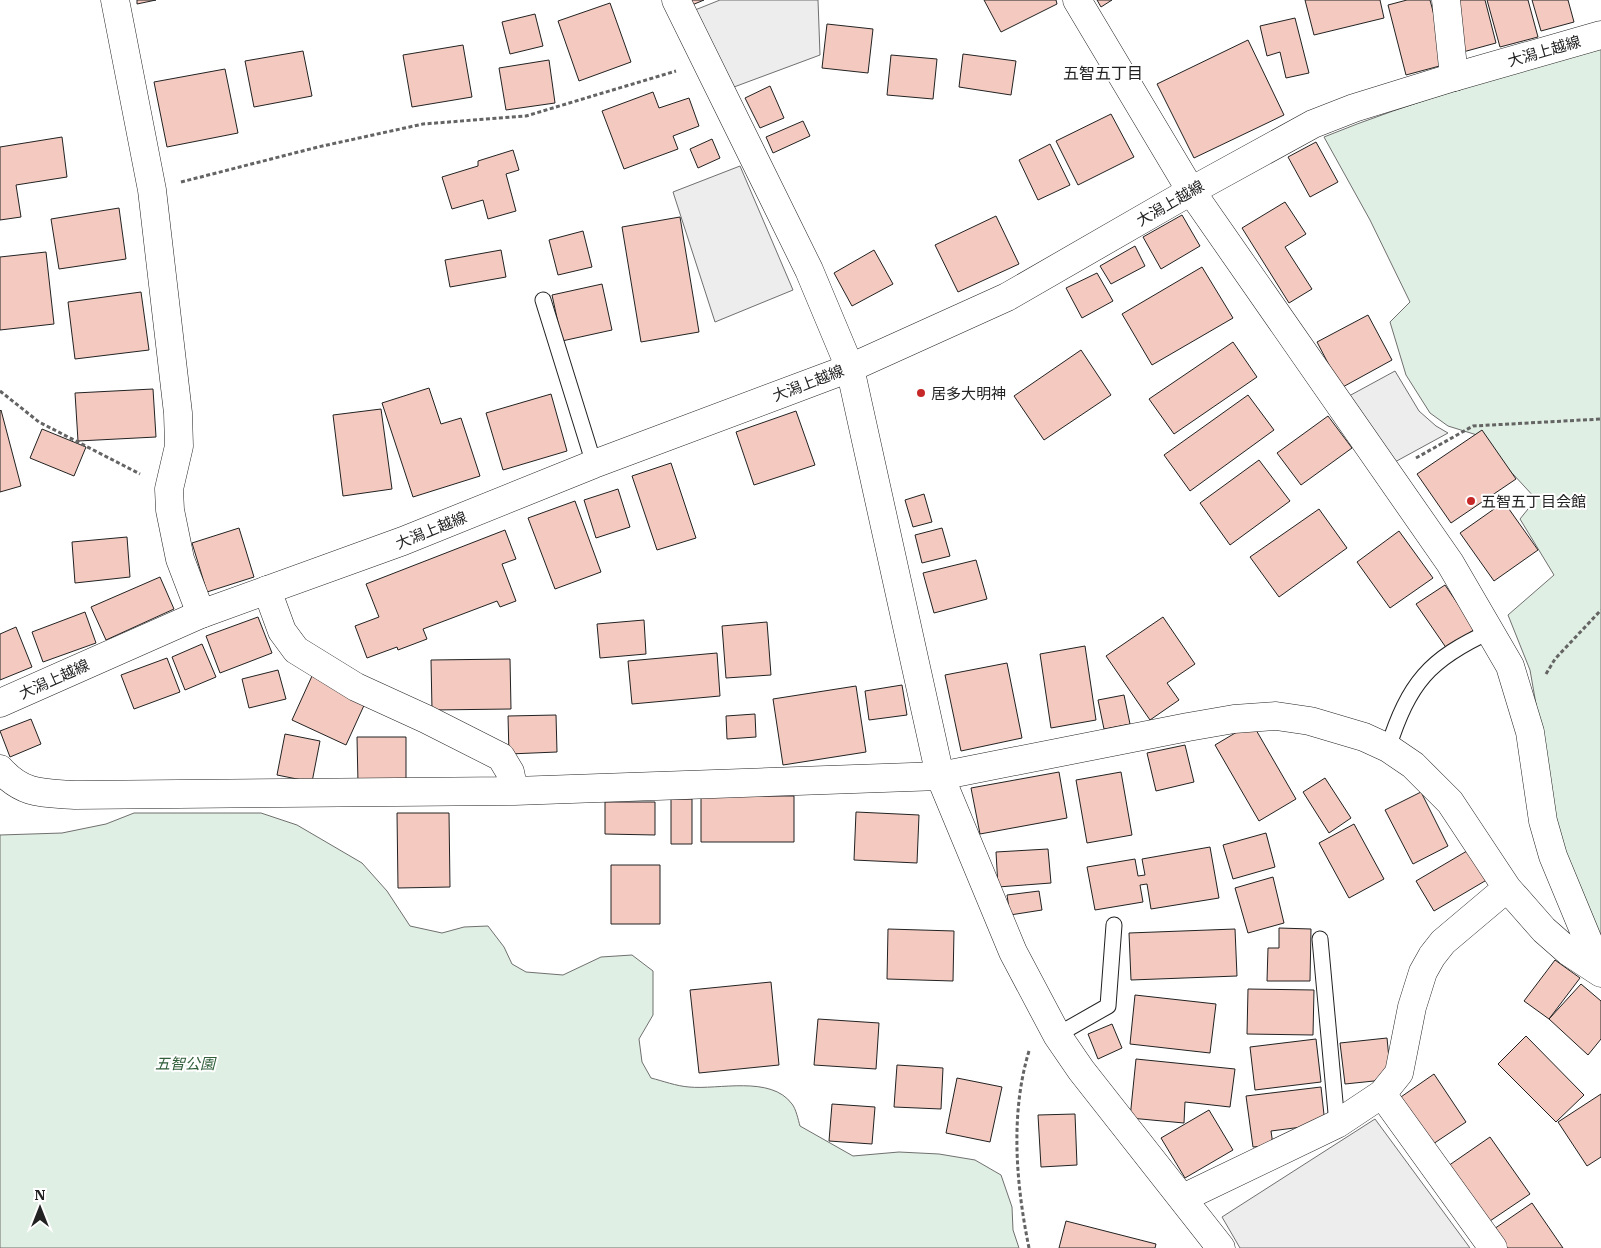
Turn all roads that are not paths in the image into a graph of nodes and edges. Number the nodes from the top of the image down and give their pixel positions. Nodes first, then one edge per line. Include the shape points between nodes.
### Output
1 (115, 0) edge
2 (676, 0) edge
3 (1077, 0) edge
4 (1446, 0) edge
5 (1601, 35) edge
6 (1454, 77) junction
7 (1191, 191) junction
8 (543, 300) dead end
9 (850, 368) junction
10 (594, 464) junction
11 (267, 590) junction
12 (201, 614) junction
13 (1491, 631) junction
14 (0, 703) edge
15 (1388, 748) junction
16 (0, 769) edge
17 (940, 776) junction
18 (514, 791) junction
19 (1508, 888) junction
20 (1114, 925) dead end
21 (1320, 939) dead end
22 (1601, 973) edge
23 (1057, 1035) junction
24 (1382, 1094) junction
25 (1337, 1124) junction
26 (1183, 1198) junction
27 (1220, 1248) edge
28 (1493, 1248) edge

1 - 12 street via 152,190 178,413 179,446 170,489 170,510 180,559
2 - 9 street via 809,270
3 - 7 street
4 - 6 street
5 - 6 street, 大潟上越線
6 - 7 street, 大潟上越線 via 1313,124
7 - 9 street, 大潟上越線 via 1006,297
7 - 13 street via 1450,562
8 - 10 lane
9 - 10 street, 大潟上越線
9 - 17 street
10 - 11 street, 大潟上越線 via 403,541
11 - 12 street, 大潟上越線
11 - 18 street via 282,631 296,650 356,687 501,757 510,772
12 - 14 street, 大潟上越線
13 - 15 lane via 1454,650 1422,677 1403,706
13 - 22 street via 1510,666 1530,732 1543,821 1553,856
15 - 17 street via 1340,729 1310,721 1268,716 1188,726
15 - 19 street via 1413,764 1450,802
16 - 18 street via 11,782 34,793 75,795
17 - 18 street
17 - 23 street via 1013,952
19 - 22 street via 1550,935
19 - 24 street via 1442,942 1432,956 1412,1007 1399,1073
20 - 23 lane via 1108,1006
21 - 25 lane
23 - 26 street via 1116,1118
24 - 25 street
24 - 28 street
25 - 26 street
26 - 27 street

